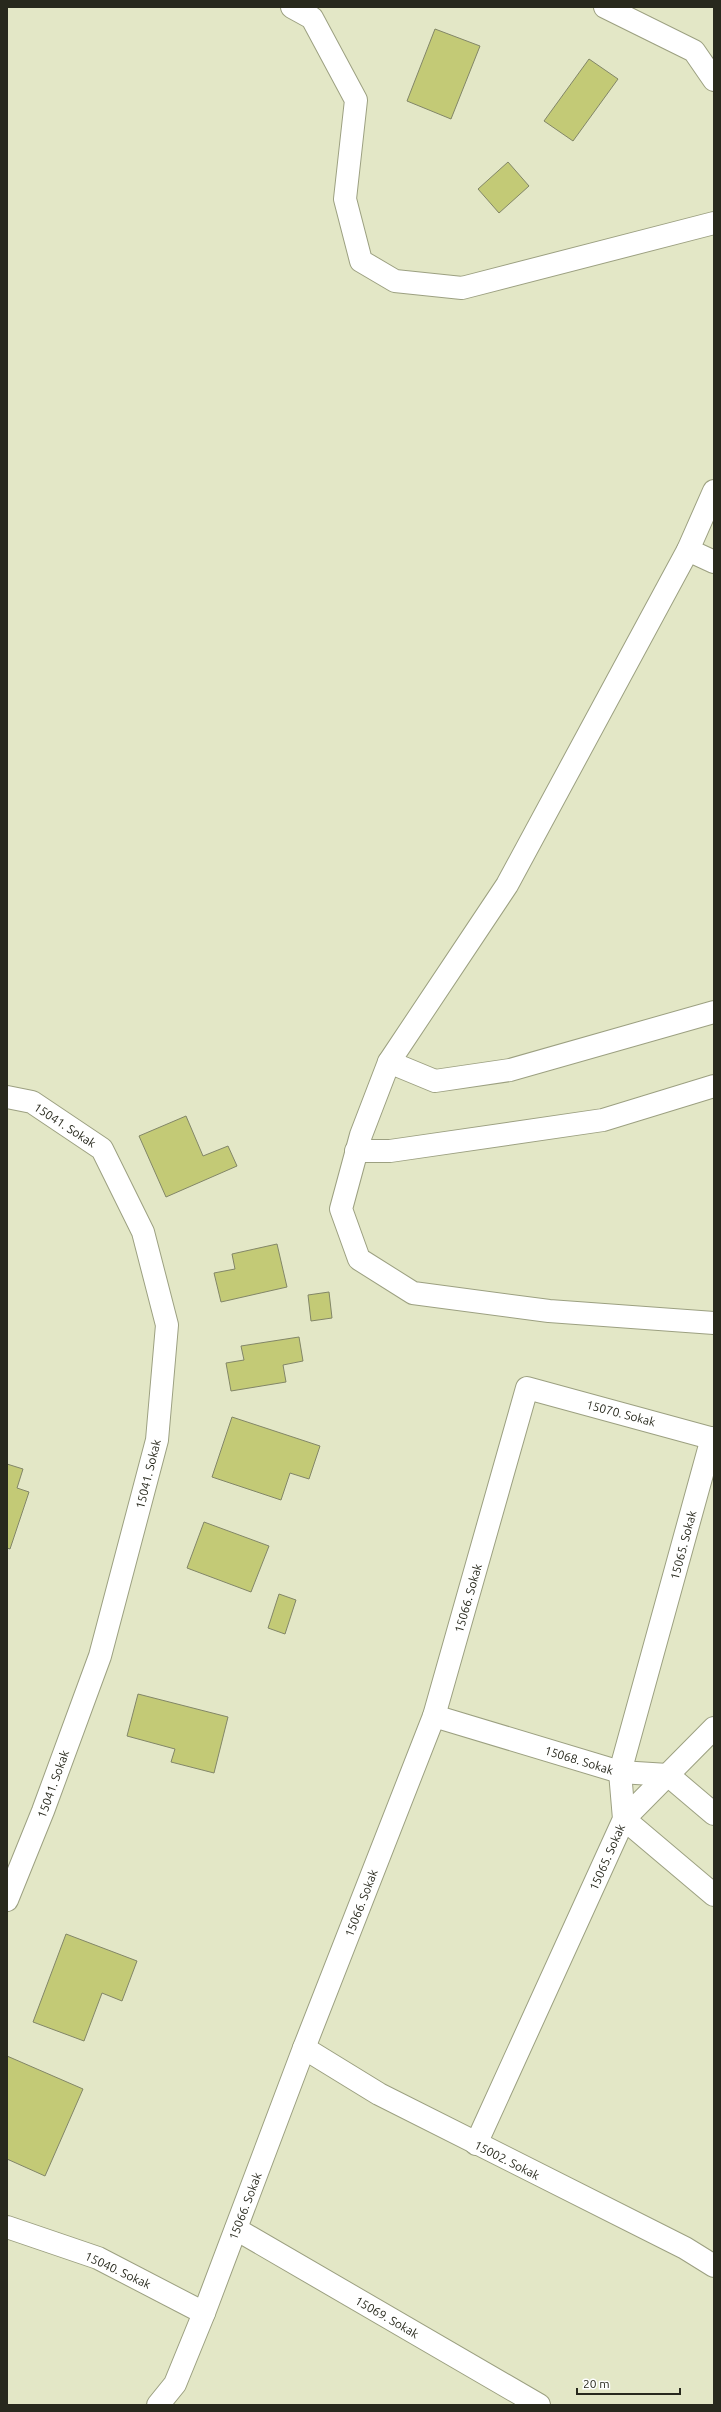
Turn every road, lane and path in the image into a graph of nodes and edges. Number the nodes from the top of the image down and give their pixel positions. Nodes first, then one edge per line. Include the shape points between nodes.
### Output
1 (292, 7) edge
2 (605, 7) edge
3 (714, 80) edge
4 (714, 223) edge
5 (714, 491) edge
6 (688, 550) junction
7 (714, 562) edge
8 (714, 1012) edge
9 (389, 1062) junction
10 (714, 1086) edge
11 (7, 1097) edge
12 (359, 1143) junction
13 (714, 1323) edge
14 (527, 1388) joint
15 (713, 1438) edge
16 (434, 1716) junction
17 (714, 1728) edge
18 (620, 1772) junction
19 (668, 1775) junction
20 (714, 1814) edge
21 (624, 1819) junction
22 (714, 1895) edge
23 (7, 1900) edge
24 (304, 2048) junction
25 (476, 2144) junction
26 (7, 2227) edge
27 (236, 2229) junction
28 (714, 2266) edge
29 (204, 2313) junction
30 (158, 2405) edge
31 (539, 2405) edge

1 - 4 street via 312,18 356,100 345,199 361,262 395,281 462,288
2 - 3 street via 694,51
5 - 6 street
6 - 7 street
6 - 9 street via 507,885
8 - 9 street via 510,1070 435,1081
9 - 12 street
10 - 12 street via 603,1120 390,1151
11 - 23 street, 15041. Sokak via 32,1102 102,1149 143,1232 167,1325 157,1440 100,1656
12 - 13 street via 341,1209 359,1259 413,1293 549,1311
14 - 15 street, 15070. Sokak
14 - 16 street, 15066. Sokak
15 - 18 street, 15065. Sokak
16 - 18 street, 15068. Sokak
16 - 24 street, 15066. Sokak
17 - 19 street
18 - 19 street, 15068. Sokak
18 - 21 street, 15065. Sokak
19 - 20 street
19 - 21 street
21 - 22 street
21 - 25 street, 15065. Sokak
24 - 25 street, 15002. Sokak via 379,2094
24 - 27 street, 15066. Sokak
25 - 28 street, 15002. Sokak via 685,2248
26 - 29 street, 15040. Sokak via 98,2258
27 - 29 street, 15066. Sokak
27 - 31 street, 15069. Sokak
29 - 30 street, 15066. Sokak via 176,2384

